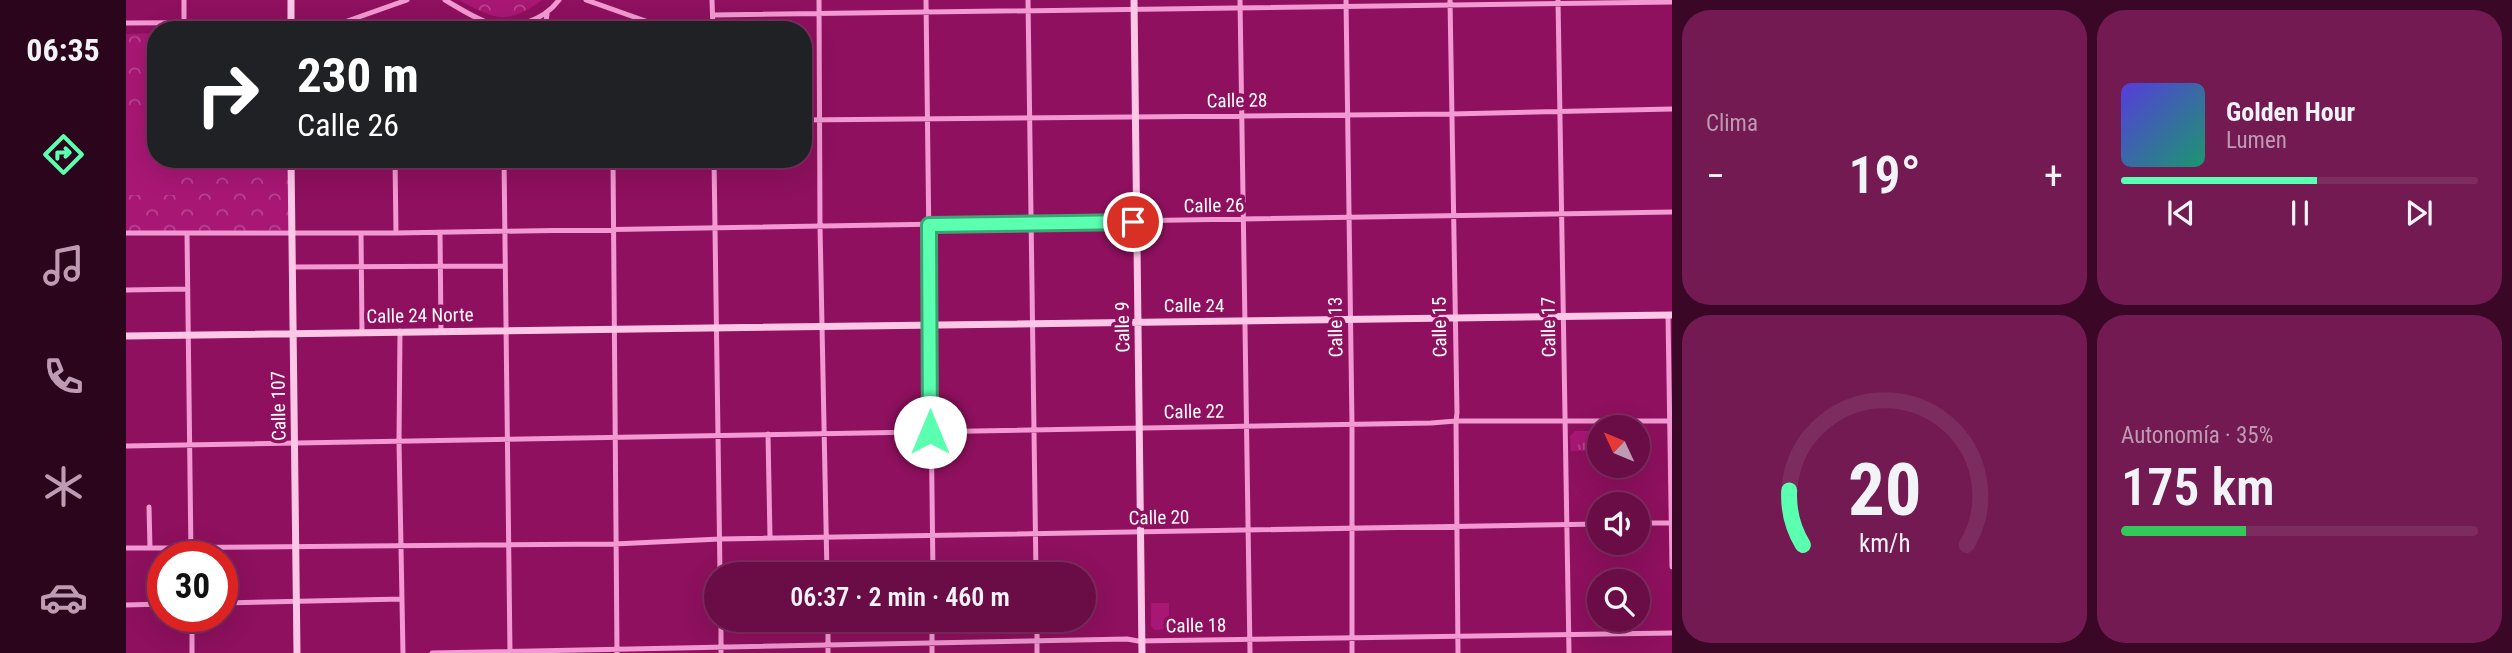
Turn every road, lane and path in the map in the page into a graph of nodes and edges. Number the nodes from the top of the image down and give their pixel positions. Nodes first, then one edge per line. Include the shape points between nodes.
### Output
1 (184, 0) edge
2 (291, 0) edge
3 (407, 0) edge
4 (445, 0) edge
5 (559, 0) edge
6 (586, 0) edge
7 (712, 0) edge
8 (819, 0) edge
9 (926, 0) edge
10 (1028, 0) edge
11 (1134, 0) edge
12 (1240, 0) edge
13 (1346, 0) edge
14 (1558, 2) edge
15 (1672, 2) edge
16 (1450, 3) edge
17 (1346, 8) junction
18 (1240, 9) junction
19 (1134, 10) junction
20 (926, 12) junction
21 (1028, 12) junction
22 (547, 13) junction
23 (819, 13) junction
24 (713, 15) junction
25 (184, 21) edge
26 (291, 21) edge
27 (348, 21) edge
28 (486, 21) edge
29 (530, 21) edge
30 (546, 21) edge
31 (646, 21) edge
32 (713, 21) edge
33 (126, 23) edge
34 (147, 23) edge
35 (1672, 109) edge
36 (1559, 111) junction
37 (1451, 114) junction
38 (1348, 115) junction
39 (1242, 116) junction
40 (1030, 117) junction
41 (1136, 117) junction
42 (812, 119) edge
43 (820, 119) junction
44 (927, 119) junction
45 (291, 168) edge
46 (396, 168) edge
47 (504, 168) edge
48 (613, 168) edge
49 (715, 168) edge
50 (1672, 212) edge
51 (1563, 215) junction
52 (1453, 217) junction
53 (1350, 219) junction
54 (1243, 220) junction
55 (1138, 222) junction
56 (1031, 223) junction
57 (929, 225) junction
58 (820, 226) junction
59 (715, 228) junction
60 (613, 229) junction
61 (505, 231) junction
62 (291, 232) junction
63 (440, 232) junction
64 (126, 233) edge
65 (187, 233) junction
66 (361, 233) junction
67 (396, 233) junction
68 (505, 266) junction
69 (292, 267) junction
70 (362, 267) junction
71 (440, 267) junction
72 (188, 289) junction
73 (126, 290) edge
74 (1670, 315) edge
75 (1563, 317) junction
76 (1455, 318) junction
77 (1351, 320) junction
78 (1138, 321) junction
79 (1245, 321) junction
80 (1033, 323) junction
81 (930, 324) junction
82 (822, 326) junction
83 (715, 328) junction
84 (612, 329) junction
85 (506, 330) junction
86 (362, 331) junction
87 (400, 331) junction
88 (441, 331) junction
89 (293, 332) junction
90 (188, 334) junction
91 (126, 336) edge
92 (1565, 420) junction
93 (1456, 421) junction
94 (1669, 421) junction
95 (1352, 424) junction
96 (1246, 426) junction
97 (1139, 427) junction
98 (1034, 430) junction
99 (930, 432) junction
100 (824, 433) junction
101 (768, 434) junction
102 (718, 435) junction
103 (615, 439) junction
104 (508, 441) junction
105 (399, 442) junction
106 (295, 443) junction
107 (189, 445) junction
108 (126, 446) edge
109 (149, 507) dead end
110 (1650, 523) edge
111 (1671, 523) edge
112 (1587, 524) edge
113 (1567, 525) junction
114 (1457, 527) junction
115 (1351, 528) junction
116 (1248, 531) junction
117 (1142, 533) junction
118 (1036, 534) junction
119 (933, 536) junction
120 (827, 537) junction
121 (771, 538) junction
122 (720, 539) junction
123 (150, 541) edge
124 (191, 541) edge
125 (614, 544) junction
126 (509, 545) junction
127 (402, 546) junction
128 (126, 548) edge
129 (147, 548) edge
130 (238, 548) edge
131 (296, 548) junction
132 (720, 562) edge
133 (827, 562) edge
134 (933, 562) edge
135 (1036, 562) edge
136 (1672, 567) edge
137 (402, 599) junction
138 (297, 601) junction
139 (238, 603) edge
140 (147, 604) edge
141 (126, 605) edge
142 (192, 632) edge
143 (721, 632) edge
144 (828, 632) edge
145 (932, 632) edge
146 (1037, 632) edge
147 (1672, 633) edge
148 (1568, 635) junction
149 (1458, 636) junction
150 (1352, 638) junction
151 (1249, 640) junction
152 (1037, 641) junction
153 (1142, 641) junction
154 (932, 643) junction
155 (828, 645) junction
156 (721, 650) edge
157 (617, 651) edge
158 (510, 652) edge
159 (192, 653) edge
160 (297, 653) edge
161 (403, 653) edge
162 (432, 653) edge
163 (828, 653) edge
164 (932, 653) edge
165 (1037, 653) edge
166 (1142, 653) edge
167 (1250, 653) edge
168 (1352, 653) edge
169 (1458, 653) edge
170 (1569, 653) edge

1 - 25 street
2 - 26 street
3 - 27 street
4 - 28 street
5 - 22 street
6 - 31 street
7 - 24 street
8 - 23 street
9 - 20 street
10 - 21 street
11 - 19 street, Calle 9
12 - 18 street
13 - 17 street, Calle 13
14 - 15 street
14 - 16 street
14 - 36 street, Calle 17
16 - 17 street
16 - 37 street, Calle 15
17 - 18 street
17 - 38 street, Calle 13
18 - 19 street
18 - 39 street
19 - 21 street
19 - 41 street, Calle 9
20 - 21 street
20 - 23 street
20 - 44 street
21 - 40 street
22 - 29 street
22 - 30 street
23 - 24 street
23 - 43 street
24 - 32 street
33 - 34 street
35 - 36 street, Calle 28
36 - 37 street, Calle 28
36 - 51 street, Calle 17
37 - 38 street, Calle 28
37 - 52 street, Calle 15
38 - 39 street, Calle 28
38 - 53 street, Calle 13
39 - 41 street, Calle 28
39 - 54 street
40 - 41 street, Calle 28
40 - 44 street, Calle 28
40 - 56 street
41 - 55 street, Calle 9
42 - 43 street, Calle 28
43 - 44 street, Calle 28
43 - 58 street
44 - 57 street
45 - 62 street, Calle 107
46 - 67 street
47 - 61 street
48 - 60 street
49 - 59 street
50 - 51 street, Calle 26
51 - 52 street, Calle 26
51 - 75 street, Calle 17
52 - 53 street, Calle 26
52 - 76 street, Calle 15
53 - 54 street, Calle 26
53 - 77 street, Calle 13
54 - 55 street, Calle 26
54 - 79 street
55 - 56 street, Calle 26
55 - 78 street, Calle 9
56 - 57 street, Calle 26
56 - 80 street
57 - 58 street, Calle 26
57 - 81 street
58 - 59 street, Calle 26
58 - 82 street
59 - 60 street, Calle 26
59 - 83 street
60 - 61 street, Calle 26
60 - 84 street
61 - 63 street, Calle 26
61 - 68 street
62 - 65 street, Calle 26
62 - 66 street, Calle 26
62 - 69 street, Calle 107
63 - 67 street, Calle 26
63 - 71 street
64 - 65 street, Calle 26
65 - 72 street
66 - 67 street, Calle 26
66 - 70 street
68 - 71 street
68 - 85 street
69 - 70 street
69 - 89 street, Calle 107
70 - 71 street
70 - 86 street
71 - 88 street
72 - 73 street
72 - 90 street
74 - 75 street, Calle 24
74 - 94 street
75 - 76 street, Calle 24
75 - 92 street, Calle 17
76 - 77 street, Calle 24
76 - 93 street, Calle 15
77 - 79 street, Calle 24
77 - 95 street, Calle 13
78 - 79 street, Calle 24
78 - 80 street, Calle 24
78 - 97 street, Calle 9
79 - 96 street
80 - 81 street, Calle 24
80 - 98 street
81 - 82 street, Calle 24
81 - 99 street
82 - 83 street, Calle 24
82 - 100 street
83 - 84 street, Calle 24 Norte
83 - 102 street
84 - 85 street, Calle 24 Norte
84 - 103 street
85 - 88 street, Calle 24 Norte
85 - 104 street
86 - 87 street, Calle 24 Norte
86 - 89 street, Calle 24 Norte
87 - 88 street, Calle 24 Norte
87 - 105 street
89 - 90 street, Calle 24 Norte
89 - 106 street, Calle 107
90 - 91 street, Calle 24 Norte
90 - 107 street
92 - 93 street, Calle 22
92 - 94 street, Calle 22
92 - 113 street, Calle 17
93 - 95 street, Calle 22
93 - 114 street, Calle 15
94 - 111 street
95 - 96 street, Calle 22
95 - 115 street, Calle 13
96 - 97 street, Calle 22
96 - 116 street
97 - 98 street, Calle 22
97 - 117 street, Calle 9
98 - 99 street, Calle 22
98 - 118 street
99 - 100 street, Calle 22
99 - 119 street
100 - 101 street, Calle 22
100 - 120 street
101 - 102 street, Calle 22
101 - 121 street
102 - 103 street, Calle 22
102 - 122 street
103 - 104 street, Calle 22
103 - 125 street
104 - 105 street, Calle 22
104 - 126 street
105 - 106 street, Calle 22
105 - 127 street
106 - 107 street, Calle 22
106 - 131 street, Calle 107
107 - 108 street, Calle 22
107 - 124 street
109 - 123 street
110 - 111 street
111 - 136 street
112 - 113 street, Calle 20
113 - 114 street, Calle 20
113 - 148 street, Calle 17
114 - 115 street, Calle 20
114 - 149 street, Calle 15
115 - 116 street, Calle 20
115 - 150 street, Calle 13
116 - 117 street, Calle 20
116 - 151 street
117 - 118 street, Calle 20
117 - 153 street, Calle 9
118 - 119 street, Calle 20
118 - 135 street
119 - 120 street, Calle 20
119 - 134 street
120 - 121 street, Calle 20
120 - 133 street
121 - 122 street, Calle 20
122 - 125 street, Calle 20
122 - 132 street
125 - 126 street, Calle 20
125 - 157 street
126 - 127 street, Calle 20
126 - 158 street
127 - 131 street, Calle 20
127 - 137 street
128 - 129 street, Calle 20
130 - 131 street, Calle 20
131 - 138 street, Calle 107
137 - 138 street
137 - 161 street
138 - 139 street
138 - 160 street, Calle 107
140 - 141 street
142 - 159 street
143 - 156 street
144 - 155 street
145 - 154 street
146 - 152 street
147 - 148 street, Calle 18
148 - 149 street, Calle 18
148 - 170 street, Calle 17
149 - 150 street, Calle 18
149 - 169 street, Calle 15
150 - 151 street, Calle 18
150 - 168 street, Calle 13
151 - 153 street, Calle 18
151 - 167 street
152 - 153 street, Calle 18
152 - 154 street, Calle 18
152 - 165 street
153 - 166 street, Calle 9
154 - 155 street, Calle 18
154 - 164 street
155 - 156 street, Calle 18
155 - 163 street
156 - 157 street, Calle 18
157 - 158 street, Calle 18
158 - 162 street, Calle 18

